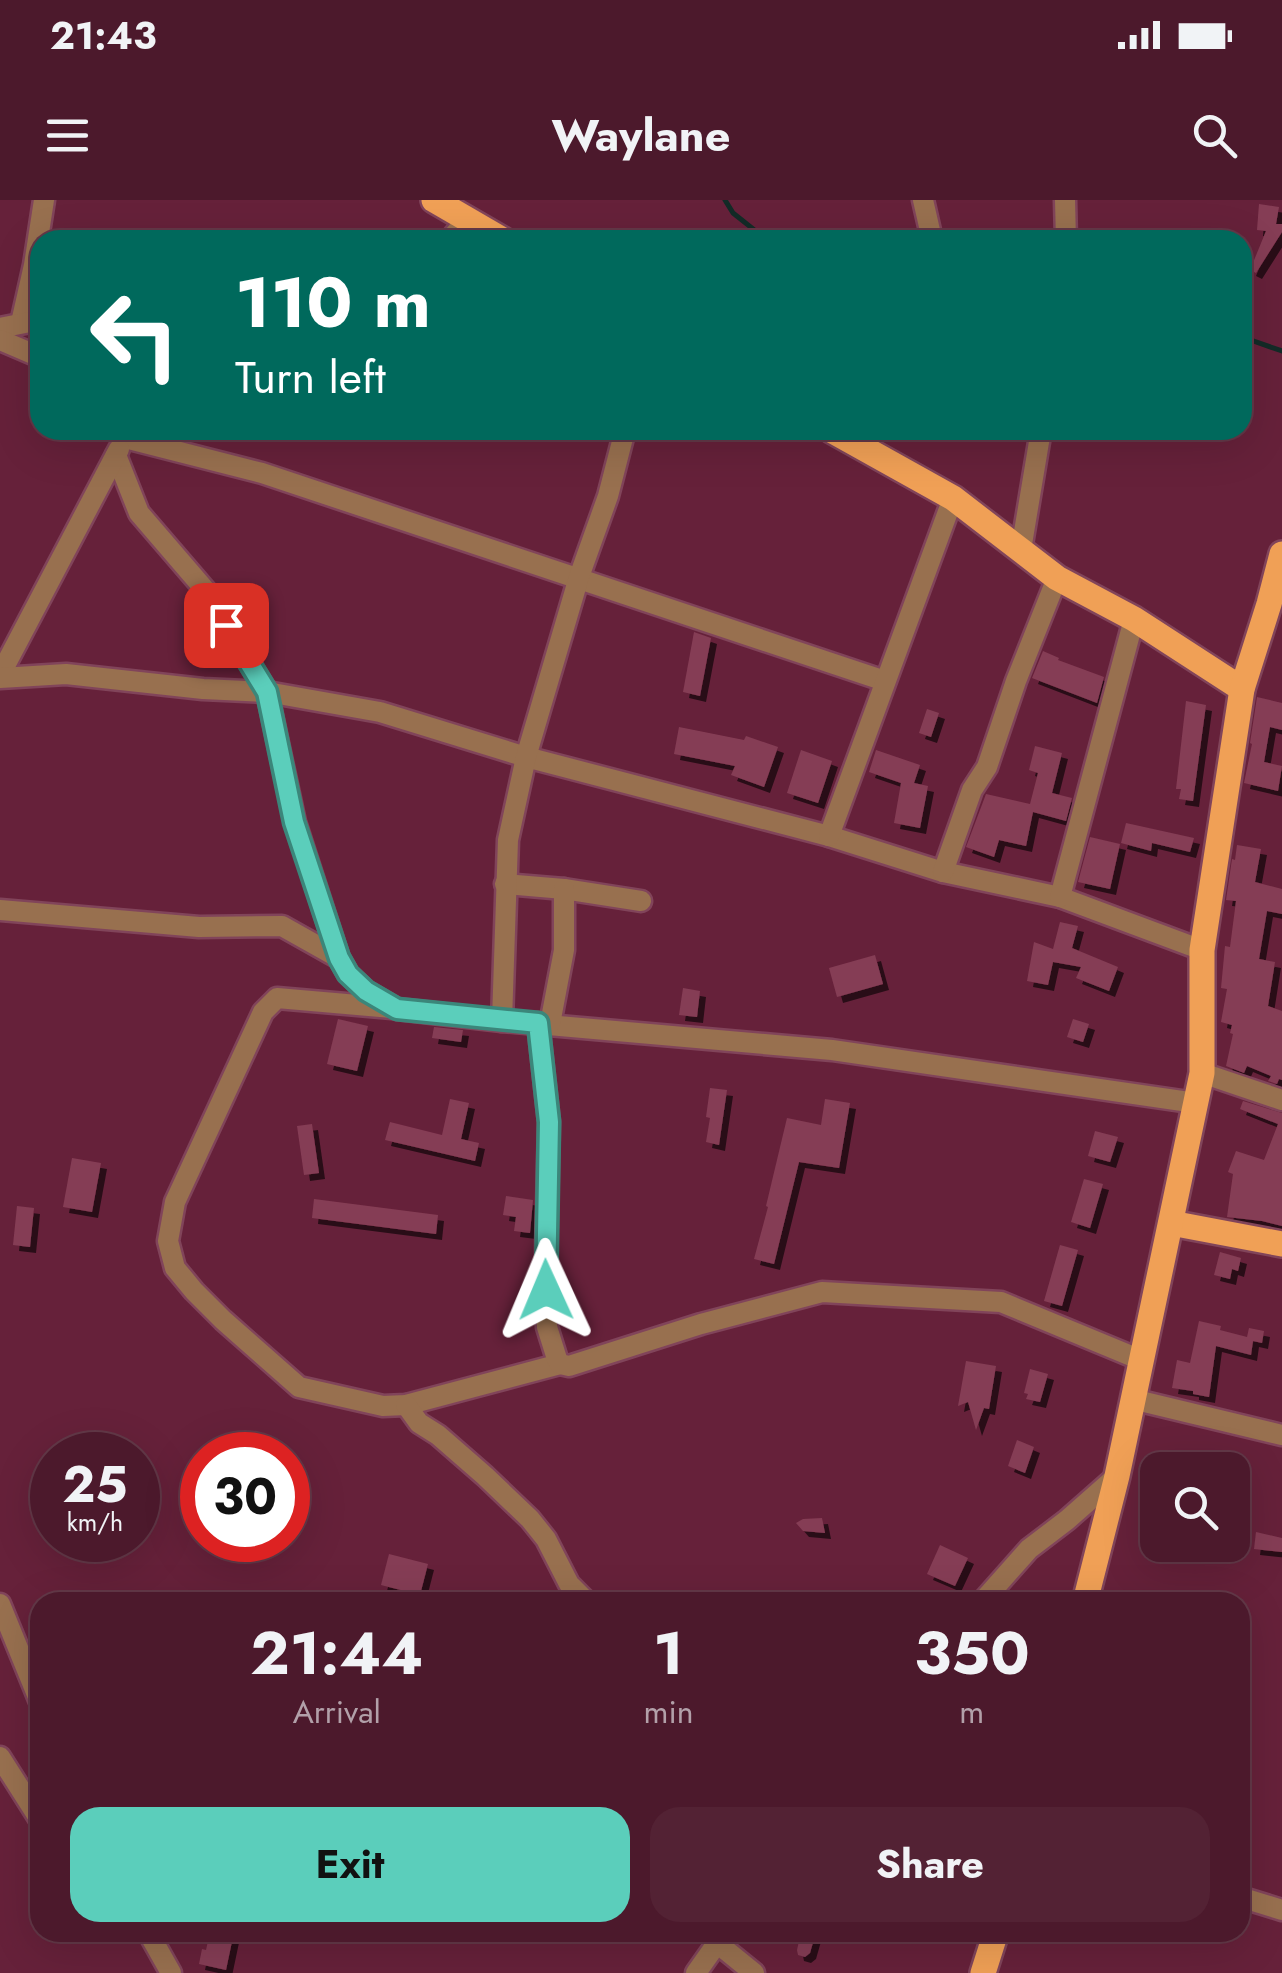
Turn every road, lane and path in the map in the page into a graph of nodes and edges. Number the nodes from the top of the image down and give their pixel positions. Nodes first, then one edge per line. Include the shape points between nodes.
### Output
1 (44, 200) edge
2 (434, 200) edge
3 (923, 200) edge
4 (1064, 200) edge
5 (468, 218) junction
6 (39, 230) edge
7 (458, 230) edge
8 (488, 230) edge
9 (930, 230) edge
10 (1066, 230) edge
11 (30, 321) edge
12 (0, 328) edge
13 (0, 340) edge
14 (30, 353) edge
15 (623, 440) edge
16 (849, 440) edge
17 (1038, 440) edge
18 (120, 441) edge
19 (953, 498) junction
20 (1021, 550) junction
21 (1282, 554) edge
22 (580, 578) junction
23 (1056, 578) junction
24 (1276, 605) edge
25 (1134, 619) junction
26 (0, 676) edge
27 (885, 682) junction
28 (1242, 688) junction
29 (267, 692) junction
30 (526, 757) junction
31 (829, 836) junction
32 (944, 872) junction
33 (505, 884) junction
34 (564, 890) junction
35 (1060, 897) junction
36 (641, 901) dead end
37 (0, 910) edge
38 (1202, 950) junction
39 (339, 958) junction
40 (397, 1009) junction
41 (502, 1021) junction
42 (544, 1024) junction
43 (1202, 1073) junction
44 (1282, 1100) edge
45 (1196, 1102) junction
46 (1171, 1223) junction
47 (1282, 1244) edge
48 (1141, 1360) junction
49 (560, 1364) junction
50 (1132, 1399) junction
51 (406, 1404) junction
52 (1282, 1435) edge
53 (1117, 1476) junction
54 (576, 1592) edge
55 (991, 1592) edge
56 (1088, 1592) edge
57 (0, 1604) edge
58 (30, 1678) edge
59 (0, 1758) edge
60 (30, 1804) edge
61 (1250, 1900) edge
62 (1282, 1910) edge
63 (154, 1942) edge
64 (718, 1942) edge
65 (725, 1942) edge
66 (993, 1942) edge
67 (171, 1973) edge
68 (696, 1973) edge
69 (754, 1973) edge
70 (983, 1973) edge

1 - 6 street
2 - 5 main road
3 - 9 street
4 - 10 street
5 - 7 street
5 - 8 main road
11 - 12 street
13 - 14 street
15 - 22 street
16 - 19 main road
17 - 20 street
18 - 22 street via 262,473
18 - 26 street
18 - 29 street via 139,514 206,591
19 - 20 main road
19 - 27 street
20 - 23 main road
21 - 24 main road
22 - 27 street
22 - 30 street
23 - 25 main road
23 - 32 street
24 - 28 main road
25 - 28 main road
25 - 35 street
26 - 29 street via 66,674
27 - 31 street
28 - 38 main road
29 - 30 street via 380,712
29 - 39 street via 294,822
30 - 31 street
30 - 33 street
31 - 32 street
32 - 35 street
33 - 34 street
33 - 41 street
34 - 36 street
34 - 42 street via 564,950
35 - 38 street
37 - 39 street via 198,927 282,926
38 - 43 main road
39 - 40 street via 366,991
40 - 41 street
40 - 51 street via 277,998 263,1012 175,1202 168,1242 176,1268 194,1291 299,1387 384,1406
41 - 42 street
42 - 45 street via 832,1050
42 - 49 street via 548,1327
43 - 44 street
43 - 45 main road
45 - 46 main road
46 - 47 main road
46 - 48 main road
48 - 49 street via 1001,1302 822,1292
48 - 50 main road
49 - 51 street
50 - 52 street
50 - 53 main road
51 - 54 street via 530,1519
53 - 55 street via 1029,1549
53 - 56 main road
57 - 58 street
59 - 60 street
61 - 62 street
63 - 67 street
64 - 68 street
65 - 69 street
66 - 70 main road

